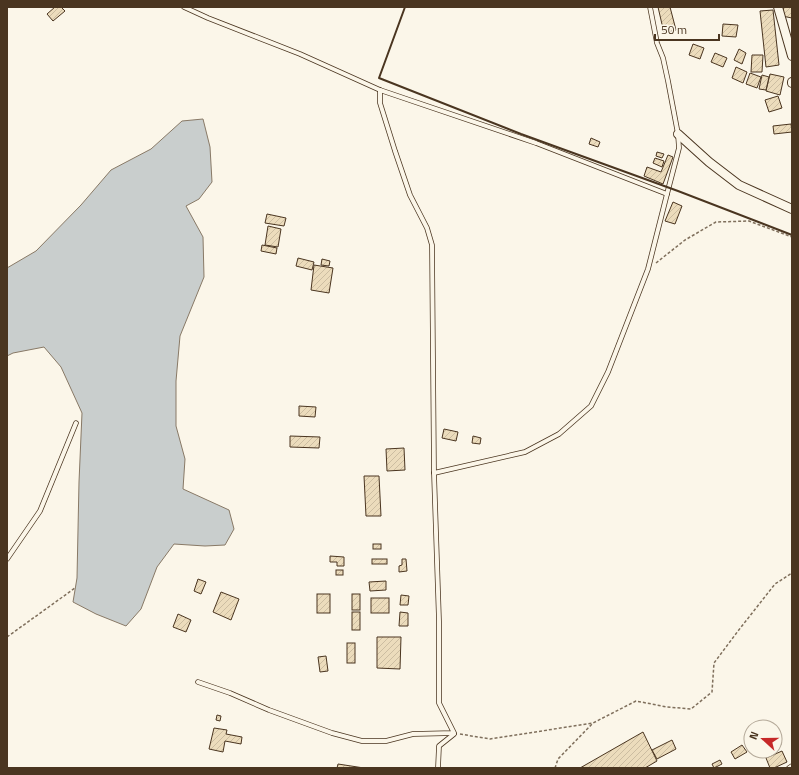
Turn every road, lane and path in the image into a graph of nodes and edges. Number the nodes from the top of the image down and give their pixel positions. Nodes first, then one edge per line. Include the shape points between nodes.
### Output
1 (184, 7) edge
2 (650, 7) edge
3 (778, 7) edge
4 (792, 56) edge
5 (380, 90) junction
6 (678, 134) junction
7 (667, 194) junction
8 (792, 209) edge
9 (792, 237) edge
10 (648, 269) junction
11 (76, 422) dead end
12 (434, 472) junction
13 (7, 559) edge
14 (792, 573) edge
15 (75, 588) dead end
16 (7, 637) edge
17 (198, 682) dead end
18 (593, 723) junction
19 (454, 733) junction
20 (792, 766) edge
21 (438, 768) edge
22 (555, 768) edge
23 (789, 768) edge

1 - 5 lane
2 - 6 lane
3 - 4 street
5 - 7 lane via 536,143
5 - 12 lane via 380,103 394,151 432,245
6 - 7 lane via 679,148
6 - 8 street via 740,185
7 - 10 lane
9 - 10 path via 749,221 716,222 685,240
10 - 12 lane via 608,372 591,406 559,434 525,452
11 - 13 lane via 40,511
12 - 19 lane via 439,703
14 - 18 path via 775,584 738,630 714,663 712,692 691,709 667,708 636,701
15 - 16 path
17 - 19 lane via 332,733 362,741 386,741 413,734
18 - 19 path via 490,739
18 - 22 path via 558,759
19 - 21 lane via 439,746
20 - 23 lane

